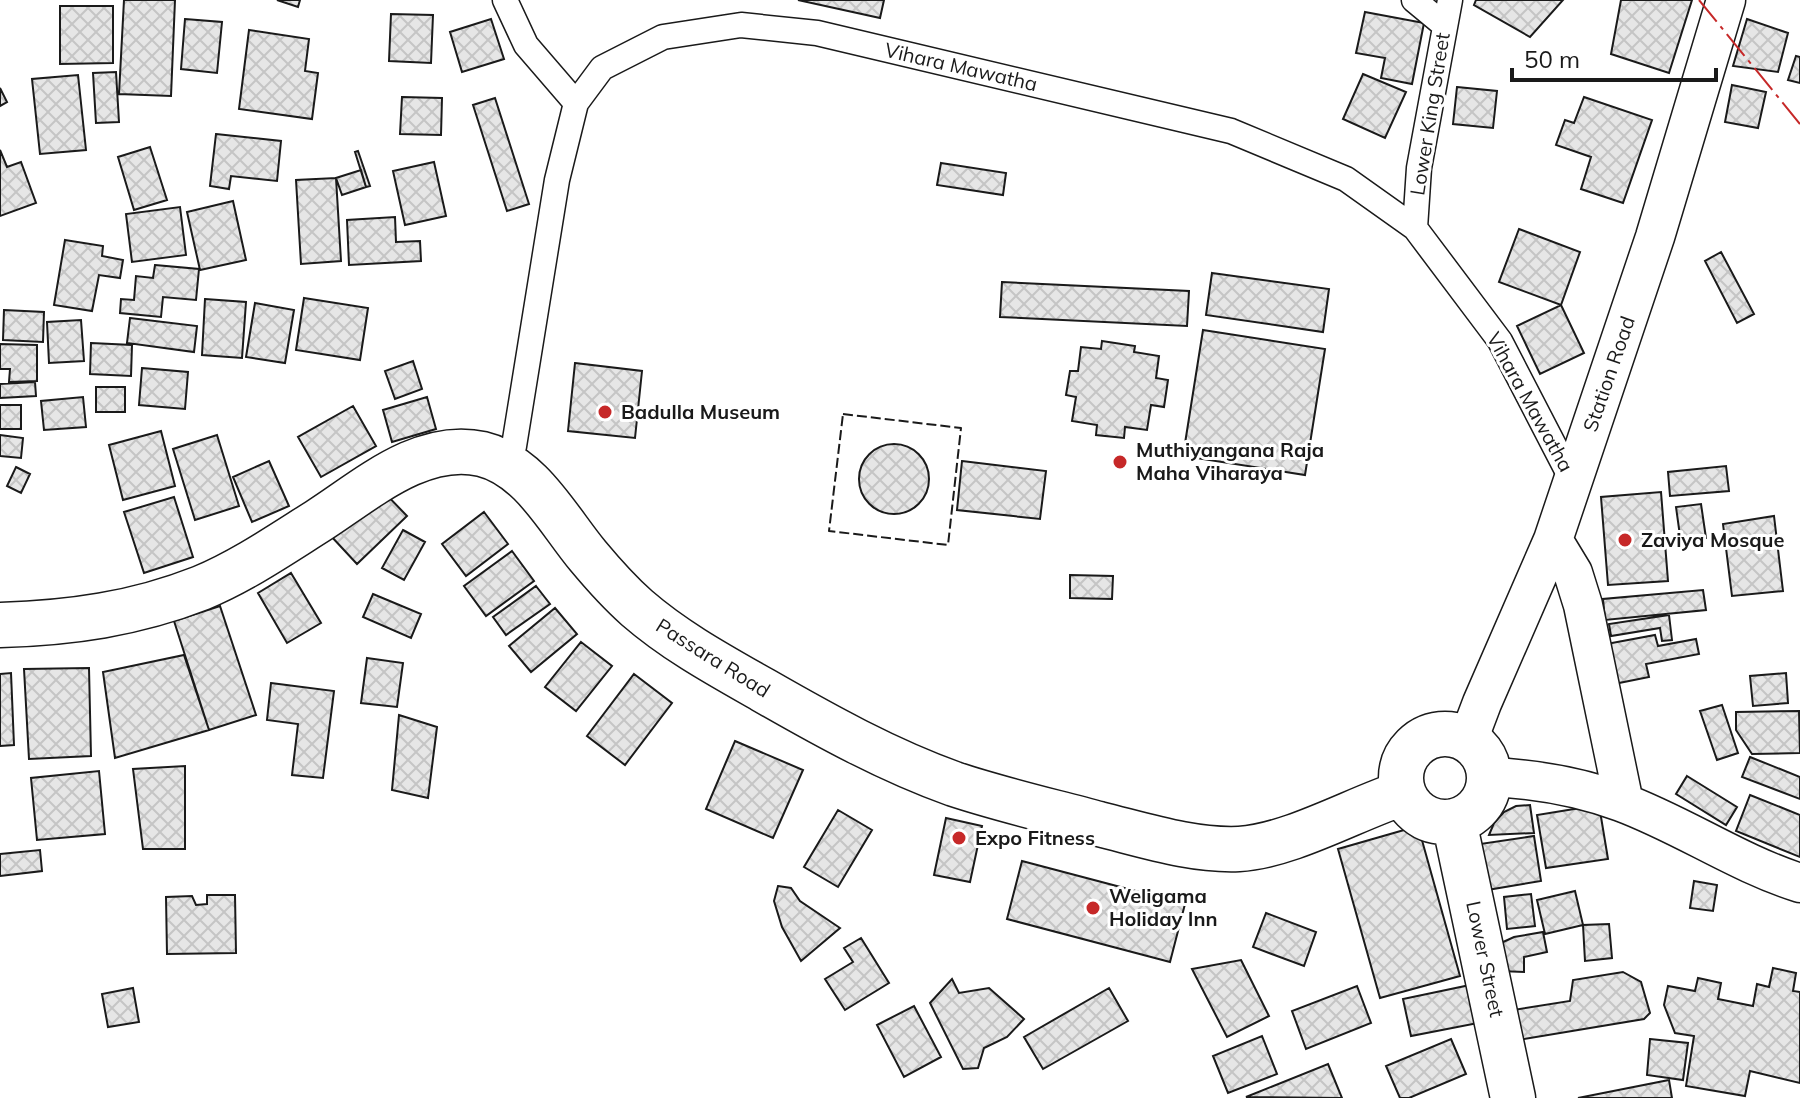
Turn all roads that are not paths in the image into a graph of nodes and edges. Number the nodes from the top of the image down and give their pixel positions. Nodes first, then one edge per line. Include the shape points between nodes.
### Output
1 (505, 0) edge
2 (1414, 0) edge
3 (1450, 0) edge
4 (1726, 0) edge
5 (1443, 24) junction
6 (576, 103) junction
7 (1415, 228) junction
8 (509, 464) junction
9 (1572, 480) junction
10 (1553, 540) junction
11 (0, 625) edge
12 (1468, 740) junction
13 (1490, 777) junction
14 (1403, 793) junction
15 (1624, 803) junction
16 (1454, 821) junction
17 (1800, 883) edge
18 (1513, 1098) edge

1 - 6 street via 526,45
2 - 5 street
3 - 5 street, Lower King Street
4 - 9 main road, Station Road via 1655,237
5 - 7 street, Lower King Street via 1419,168
6 - 7 street, Vihara Mawatha via 602,68 663,37 741,25 817,33 1231,131 1346,179
6 - 8 street, Vihara Mawatha via 557,180
7 - 9 street, Vihara Mawatha via 1500,341
8 - 11 highway, Passara Road via 478,453 429,457 377,481 279,546 204,587 100,618
8 - 14 highway, Passara Road via 618,589 685,644 846,735 955,784 1127,831 1222,849 1268,844
9 - 10 main road, Station Road
10 - 12 main road, Station Road
10 - 15 main road via 1573,573 1583,605
12 - 13 highway via 1480,750
12 - 14 highway via 1443,734 1417,743 1402,766
13 - 15 main road via 1555,783
13 - 16 highway via 1480,806
14 - 16 highway via 1418,813
15 - 17 main road
16 - 18 highway, Lower Street

